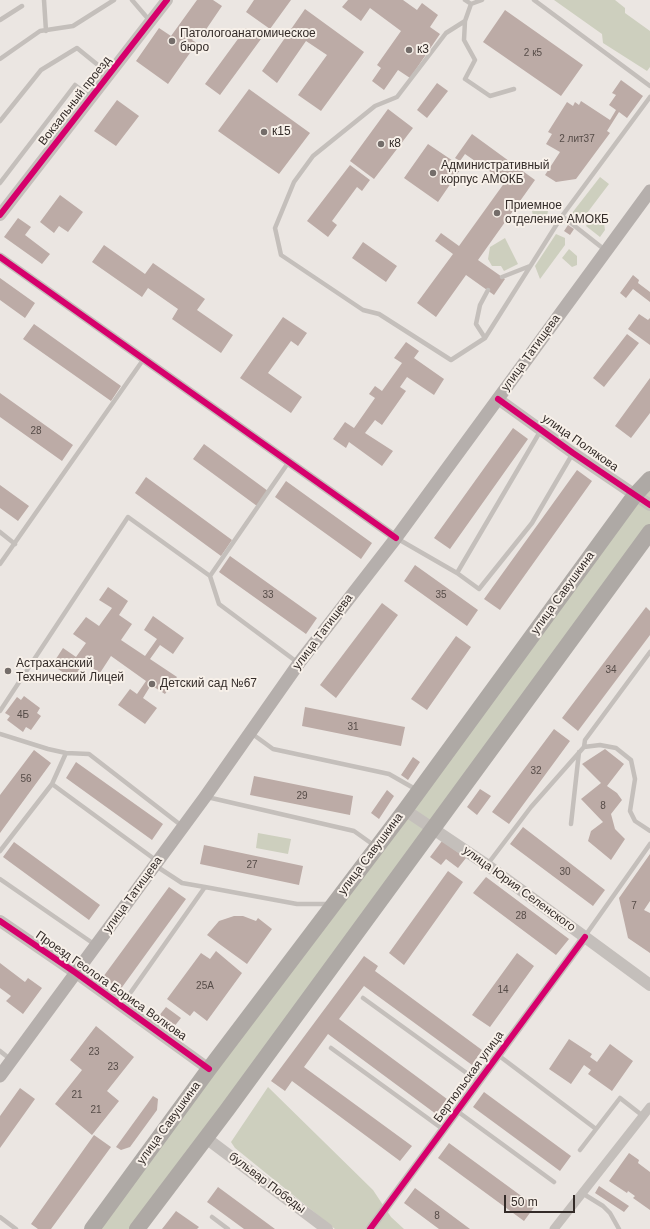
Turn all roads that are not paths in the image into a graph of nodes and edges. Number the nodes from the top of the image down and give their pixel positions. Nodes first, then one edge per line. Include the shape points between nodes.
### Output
1 (44, 0) edge
2 (114, 0) edge
3 (132, 0) edge
4 (167, 0) edge
5 (465, 0) edge
6 (482, 0) edge
7 (534, 0) edge
8 (471, 4) junction
9 (22, 6) dead end
10 (0, 20) edge
11 (150, 21) junction
12 (465, 21) junction
13 (46, 31) junction
14 (0, 59) edge
15 (109, 74) junction
16 (650, 86) edge
17 (514, 89) dead end
18 (650, 97) edge
19 (91, 98) junction
20 (0, 121) edge
21 (0, 182) edge
22 (650, 191) edge
23 (0, 215) edge
24 (562, 216) junction
25 (607, 251) junction
26 (0, 258) edge
27 (530, 266) junction
28 (502, 277) dead end
29 (488, 290) dead end
30 (485, 338) junction
31 (143, 360) junction
32 (498, 399) junction
33 (540, 430) junction
34 (573, 454) junction
35 (288, 463) junction
36 (650, 479) edge
37 (635, 495) junction
38 (650, 505) edge
39 (0, 532) edge
40 (650, 532) edge
41 (396, 538) junction
42 (15, 544) junction
43 (0, 564) edge
44 (457, 573) junction
45 (210, 576) junction
46 (650, 652) edge
47 (299, 663) junction
48 (0, 711) edge
49 (251, 733) junction
50 (0, 734) edge
51 (584, 747) junction
52 (579, 752) junction
53 (66, 753) junction
54 (52, 784) junction
55 (419, 791) junction
56 (205, 797) junction
57 (405, 810) junction
58 (571, 824) dead end
59 (183, 827) junction
60 (434, 829) junction
61 (650, 831) edge
62 (650, 844) edge
63 (376, 847) junction
64 (0, 851) edge
65 (156, 863) junction
66 (487, 865) junction
67 (0, 879) edge
68 (205, 887) junction
69 (333, 904) junction
70 (0, 920) edge
71 (585, 937) junction
72 (96, 945) junction
73 (76, 973) junction
74 (650, 985) edge
75 (131, 992) dead end
76 (363, 998) dead end
77 (330, 1048) dead end
78 (0, 1052) edge
79 (498, 1055) junction
80 (12, 1060) junction
81 (209, 1069) junction
82 (0, 1076) edge
83 (478, 1082) junction
84 (650, 1107) edge
85 (457, 1111) junction
86 (643, 1116) junction
87 (444, 1130) junction
88 (596, 1130) junction
89 (206, 1138) junction
90 (580, 1150) dead end
91 (554, 1182) dead end
92 (582, 1193) junction
93 (0, 1217) edge
94 (212, 1217) dead end
95 (16, 1229) edge
96 (92, 1229) edge
97 (137, 1229) edge
98 (228, 1229) edge
99 (327, 1229) edge
100 (370, 1229) edge
101 (554, 1229) edge
102 (620, 1229) edge

1 - 13 lane
2 - 13 lane via 73,26
3 - 11 lane
4 - 11 street, Вокзальный проезд
5 - 8 lane
6 - 8 lane
7 - 16 lane
8 - 12 lane
9 - 10 lane
11 - 15 street, Вокзальный проезд
12 - 17 lane via 464,40 476,60 465,79 490,96
12 - 30 lane via 446,33 397,97 376,106 314,156 294,182 275,228 281,255 363,310 379,314 451,360
13 - 14 lane via 40,31
15 - 19 street, Вокзальный проезд
15 - 20 lane via 77,48 40,70
18 - 24 lane
19 - 21 lane via 75,85
19 - 23 street, Вокзальный проезд
22 - 25 main road, улица Татищева
24 - 25 lane
24 - 27 lane
25 - 32 main road, улица Татищева
26 - 31 street
27 - 28 lane
27 - 30 lane
29 - 30 lane via 480,305 476,324
31 - 35 street
31 - 42 lane
32 - 33 street, улица Полякова
32 - 41 main road, улица Татищева
33 - 34 street, улица Полякова
33 - 44 lane
34 - 37 street, улица Полякова
34 - 44 lane via 532,523 479,589
35 - 41 street
35 - 45 lane
36 - 37 highway, улица Савушкина
37 - 38 street, улица Полякова
37 - 55 highway, улица Савушкина
39 - 42 lane
40 - 60 highway
41 - 44 lane
41 - 47 main road, улица Татищева
42 - 43 lane
45 - 47 lane via 218,604
45 - 48 lane via 128,517
46 - 51 lane via 585,740
47 - 49 main road, улица Татищева
49 - 55 lane via 273,749 389,774
49 - 56 main road, улица Татищева
50 - 53 lane
51 - 52 lane
51 - 61 lane via 600,745 616,748 631,760 635,779 630,811 635,821
52 - 58 lane
52 - 66 lane via 531,807
53 - 54 lane
53 - 59 lane via 89,754
54 - 64 lane
54 - 65 lane
55 - 57 highway, улица Савушкина
56 - 59 main road, улица Татищева
56 - 63 lane via 354,831
57 - 60 street, улица Юрия Селенского
57 - 63 highway, улица Савушкина
59 - 65 main road, улица Татищева
60 - 66 street, улица Юрия Селенского
60 - 89 highway
62 - 71 lane, Бертюльская улица
63 - 69 highway, улица Савушкина
65 - 68 lane via 182,883
65 - 72 main road, улица Татищева
66 - 71 street, улица Юрия Селенского
67 - 72 lane
68 - 69 lane via 297,904
68 - 75 lane
69 - 81 highway, улица Савушкина
70 - 73 street, Проезд Геолога Бориса Волкова
71 - 74 street, улица Юрия Селенского
71 - 79 street, Бертюльская улица
72 - 73 main road, улица Татищева
73 - 80 main road, улица Татищева
73 - 81 street, Проезд Геолога Бориса Волкова
76 - 83 lane
77 - 87 lane
78 - 80 lane
79 - 83 street, Бертюльская улица
79 - 88 lane
80 - 82 main road, улица Татищева
81 - 96 highway, улица Савушкина
83 - 85 street, Бертюльская улица
84 - 86 street
85 - 87 street, Бертюльская улица
85 - 91 lane
86 - 88 lane via 620,1098
86 - 92 street
87 - 100 street, Бертюльская улица
88 - 90 lane
89 - 97 highway
89 - 99 street, бульвар Победы
92 - 101 street
92 - 102 lane via 603,1206
93 - 95 lane
94 - 98 lane

